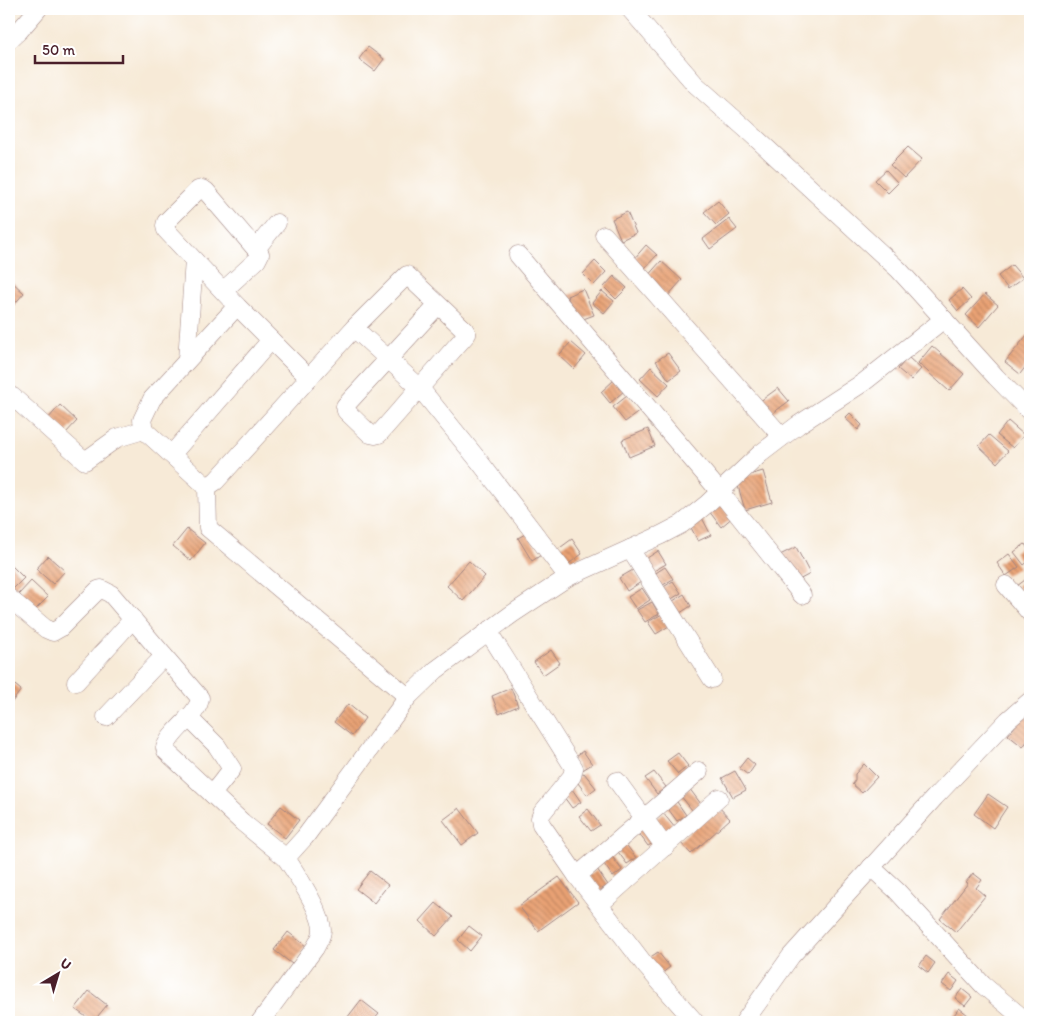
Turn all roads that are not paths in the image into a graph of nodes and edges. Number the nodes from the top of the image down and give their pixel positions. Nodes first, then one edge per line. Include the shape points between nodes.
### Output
1 (38, 9) edge
2 (630, 9) edge
3 (9, 40) edge
4 (277, 223) dead end
5 (604, 235) dead end
6 (256, 248) junction
7 (518, 255) dead end
8 (194, 260) junction
9 (223, 291) junction
10 (438, 305) junction
11 (236, 306) junction
12 (944, 319) junction
13 (354, 328) junction
14 (272, 340) junction
15 (388, 359) junction
16 (187, 360) junction
17 (308, 378) junction
18 (419, 387) junction
19 (9, 395) edge
20 (1030, 412) edge
21 (144, 430) junction
22 (782, 438) junction
23 (172, 454) junction
24 (207, 487) junction
25 (720, 492) junction
26 (630, 549) junction
27 (568, 577) junction
28 (1006, 585) dead end
29 (802, 595) dead end
30 (9, 598) edge
31 (1030, 613) edge
32 (133, 619) junction
33 (488, 631) junction
34 (164, 656) junction
35 (712, 679) dead end
36 (76, 682) dead end
37 (408, 697) junction
38 (1030, 700) edge
39 (106, 717) dead end
40 (188, 717) junction
41 (699, 771) dead end
42 (617, 781) dead end
43 (212, 794) junction
44 (719, 798) dead end
45 (645, 817) junction
46 (665, 847) junction
47 (286, 858) junction
48 (871, 867) junction
49 (577, 876) junction
50 (599, 906) junction
51 (260, 1022) edge
52 (695, 1022) edge
53 (744, 1022) edge
54 (1026, 1022) edge

1 - 3 street
2 - 12 street via 695,84 899,270
4 - 6 street
5 - 22 street
6 - 8 street via 202,189 165,226
6 - 9 street via 260,254 257,260
7 - 25 street
8 - 9 street
8 - 16 street
9 - 11 street
10 - 13 street via 407,275
10 - 15 street
10 - 18 street via 466,334
11 - 14 street
11 - 16 street
12 - 20 street
12 - 22 street via 864,382
13 - 15 street
13 - 17 street
14 - 17 street
14 - 23 street
15 - 18 street
15 - 18 street via 345,406 346,411 370,434 379,434
16 - 21 street via 152,399 142,420
17 - 24 street via 216,481
18 - 27 street
19 - 21 street via 85,461 117,438
21 - 23 street
22 - 25 street
23 - 24 street
24 - 37 street via 208,528
25 - 26 street via 682,524
25 - 29 street
26 - 27 street
26 - 35 street
27 - 33 street
28 - 31 street
30 - 32 street via 53,632 101,589 112,594
32 - 34 street
32 - 36 street
33 - 37 street via 436,670
33 - 49 street via 574,768 572,776 542,813 540,821
34 - 39 street
34 - 40 street via 200,698
37 - 47 street
38 - 48 street
40 - 43 street via 217,746 232,769
40 - 43 street via 165,748
41 - 45 street
42 - 45 street
43 - 47 street
44 - 46 street
45 - 46 street
45 - 49 street
46 - 50 street
47 - 51 street via 304,888 322,930 290,984
48 - 53 street via 791,956
48 - 54 street via 983,985
49 - 50 street
50 - 52 street

